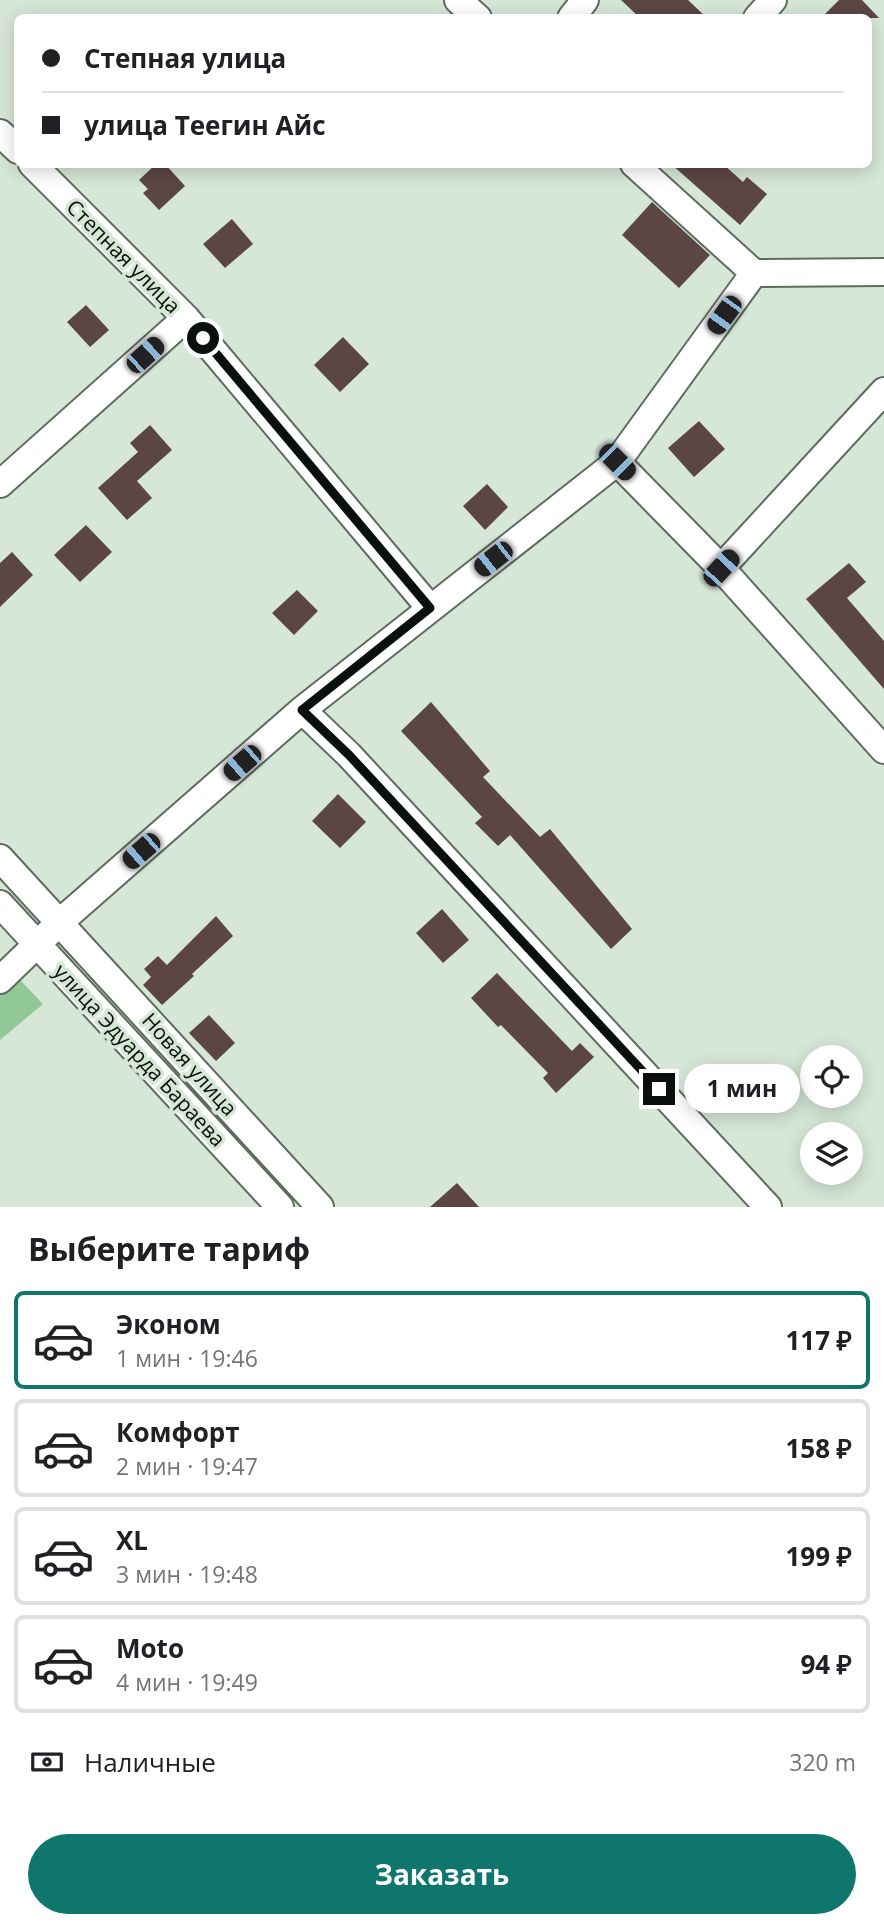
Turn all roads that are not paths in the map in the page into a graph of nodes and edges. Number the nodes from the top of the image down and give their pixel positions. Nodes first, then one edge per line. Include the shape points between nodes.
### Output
1 (458, 0) edge
2 (585, 0) edge
3 (773, 0) edge
4 (474, 14) edge
5 (574, 14) edge
6 (761, 14) edge
7 (0, 133) edge
8 (14, 146) edge
9 (36, 168) edge
10 (638, 168) edge
11 (884, 272) edge
12 (754, 273) junction
13 (186, 317) junction
14 (884, 391) edge
15 (617, 462) junction
16 (0, 484) edge
17 (721, 568) junction
18 (430, 608) junction
19 (302, 710) junction
20 (884, 750) edge
21 (0, 858) edge
22 (0, 904) edge
23 (60, 922) junction
24 (39, 945) junction
25 (0, 980) edge
26 (280, 1207) edge
27 (320, 1207) edge
28 (768, 1207) edge

1 - 4 street
2 - 5 street
3 - 6 street
7 - 8 street
9 - 13 street, Степная улица
10 - 12 street
11 - 12 street
12 - 15 street
13 - 16 street
13 - 18 street, Степная улица
14 - 17 street
15 - 17 street
15 - 18 street
17 - 20 street
18 - 19 street
19 - 23 street
19 - 28 street via 349,755
21 - 23 street
22 - 24 street, улица Эдуарда Бараева
23 - 24 street
23 - 27 street, Новая улица
24 - 25 street
24 - 26 street, улица Эдуарда Бараева

